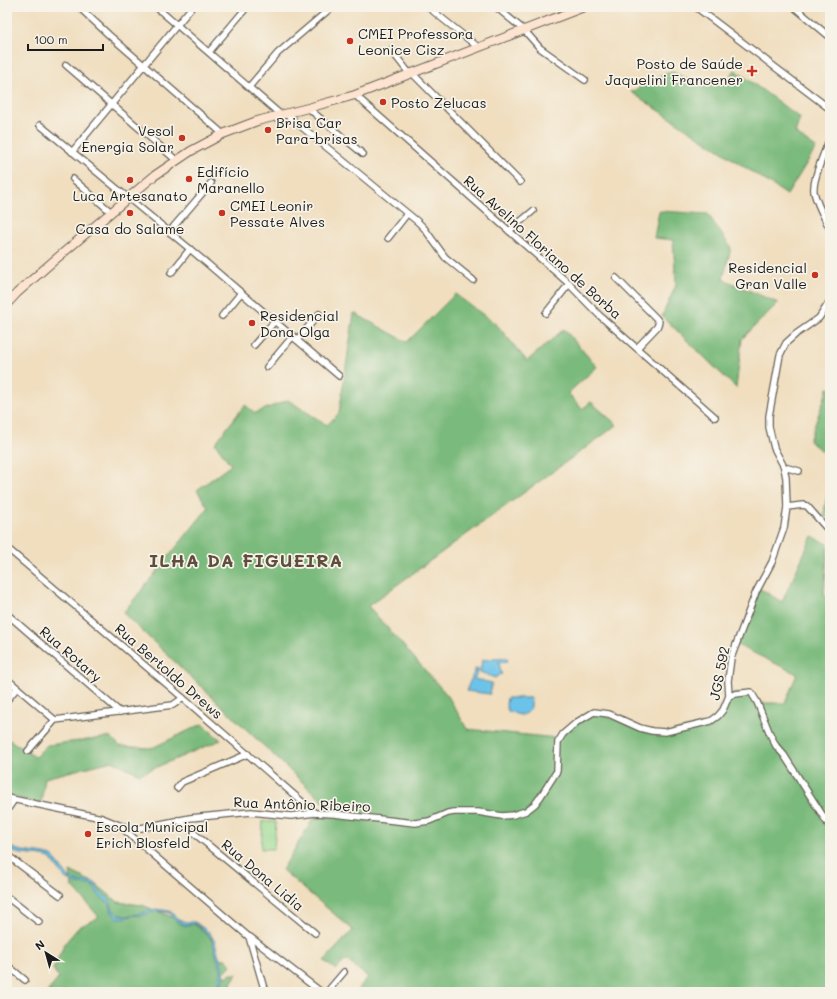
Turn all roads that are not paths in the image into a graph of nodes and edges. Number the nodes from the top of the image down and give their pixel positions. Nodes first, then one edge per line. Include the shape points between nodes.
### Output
1 (79, 7) edge
2 (156, 7) edge
3 (192, 7) edge
4 (247, 7) edge
5 (332, 7) edge
6 (428, 7) edge
7 (496, 7) edge
8 (584, 7) edge
9 (696, 7) edge
10 (794, 7) edge
11 (177, 25) junction
12 (524, 30) junction
13 (830, 36) edge
14 (478, 47) junction
15 (391, 50) dead end
16 (209, 52) junction
17 (66, 65) dead end
18 (144, 65) junction
19 (410, 73) junction
20 (585, 80) dead end
21 (249, 87) junction
22 (354, 94) junction
23 (111, 105) junction
24 (308, 108) junction
25 (830, 109) edge
26 (283, 114) junction
27 (40, 125) dead end
28 (223, 134) junction
29 (830, 138) edge
30 (72, 152) junction
31 (363, 154) dead end
32 (176, 160) junction
33 (73, 179) dead end
34 (520, 182) dead end
35 (211, 183) dead end
36 (128, 198) junction
37 (533, 211) dead end
38 (111, 212) junction
39 (408, 214) junction
40 (830, 230) edge
41 (509, 231) junction
42 (169, 232) junction
43 (388, 238) dead end
44 (190, 249) junction
45 (171, 273) dead end
46 (616, 278) dead end
47 (473, 280) dead end
48 (569, 284) junction
49 (242, 293) junction
50 (830, 301) edge
51 (7, 304) edge
52 (319, 314) dead end
53 (546, 314) dead end
54 (222, 316) dead end
55 (275, 321) junction
56 (295, 338) junction
57 (254, 345) dead end
58 (636, 348) junction
59 (267, 367) dead end
60 (339, 376) dead end
61 (715, 417) dead end
62 (784, 467) junction
63 (799, 471) dead end
64 (787, 508) junction
65 (830, 532) edge
66 (7, 548) edge
67 (7, 614) edge
68 (7, 679) edge
69 (18, 688) junction
70 (729, 696) junction
71 (183, 698) junction
72 (7, 700) edge
73 (120, 712) junction
74 (55, 720) junction
75 (557, 749) joint
76 (28, 751) dead end
77 (248, 754) junction
78 (177, 788) dead end
79 (7, 798) edge
80 (14, 800) junction
81 (7, 810) edge
82 (315, 813) junction
83 (178, 820) junction
84 (119, 825) junction
85 (830, 827) edge
86 (141, 828) junction
87 (136, 840) junction
88 (7, 855) edge
89 (60, 895) dead end
90 (7, 897) edge
91 (39, 922) dead end
92 (315, 933) dead end
93 (249, 937) junction
94 (7, 965) edge
95 (344, 972) dead end
96 (25, 980) dead end
97 (265, 992) edge
98 (320, 992) edge
99 (327, 992) edge

1 - 18 street
2 - 11 street
3 - 11 street
4 - 16 street
5 - 21 street via 278,53
6 - 14 street
7 - 12 street
8 - 12 main road
9 - 25 street
10 - 13 street
11 - 16 street
11 - 18 street
12 - 14 main road
12 - 20 street via 540,48
14 - 19 main road
15 - 19 street
16 - 21 street
17 - 23 street
18 - 23 street
18 - 28 street
19 - 22 main road
19 - 34 street
21 - 26 street
22 - 24 main road
22 - 41 street, Rua Avelino Floriano de Borba
23 - 30 street
23 - 32 street
24 - 26 main road
24 - 31 street
26 - 28 main road
26 - 39 street
27 - 30 street
28 - 32 main road
29 - 40 street via 816,176 814,190
30 - 36 street
32 - 36 main road
33 - 38 street
35 - 42 street
36 - 38 main road
36 - 42 street
37 - 41 street
38 - 51 main road
39 - 43 street
39 - 47 street via 424,228 445,257
41 - 48 street, Rua Avelino Floriano de Borba
42 - 44 street
44 - 45 street
44 - 49 street
46 - 58 street via 659,322
48 - 53 street
48 - 58 street, Rua Avelino Floriano de Borba via 590,307
49 - 54 street
49 - 55 street
50 - 62 street via 819,318 786,343 780,355 769,427 774,448
52 - 56 street
55 - 56 street
55 - 57 street
56 - 59 street
56 - 60 street
58 - 61 street, Rua Avelino Floriano de Borba
62 - 63 street
62 - 64 street, JGS 592
64 - 65 street via 807,506
64 - 70 street, JGS 592 via 784,528 772,562 756,592 731,658
66 - 71 street, Rua Bertoldo Drews
67 - 73 street, Rua Rotary
68 - 69 street
69 - 72 street
69 - 74 street
70 - 75 street, JGS 592 via 723,710 711,721 665,732 640,728 609,714 594,712 563,734
70 - 85 street via 751,692 776,746
71 - 73 street via 173,705
71 - 77 street, Rua Bertoldo Drews
73 - 74 street
74 - 76 street
75 - 82 street, Rua Antônio Ribeiro via 556,771 541,796 526,811 513,815 454,812 415,823
77 - 78 street via 182,782
77 - 82 street, Rua Bertoldo Drews
79 - 80 street, Rua Antônio Ribeiro
80 - 81 street
80 - 84 street, Rua Antônio Ribeiro via 102,818
82 - 83 street, Rua Antônio Ribeiro via 291,816 251,812
83 - 86 street, Rua Antônio Ribeiro
83 - 92 street, Rua Dona Lidia
84 - 86 street, Rua Antônio Ribeiro
84 - 87 street
86 - 87 street via 137,832
87 - 93 street
88 - 89 street
90 - 91 street
93 - 97 street
93 - 98 street
94 - 96 street
95 - 99 street

